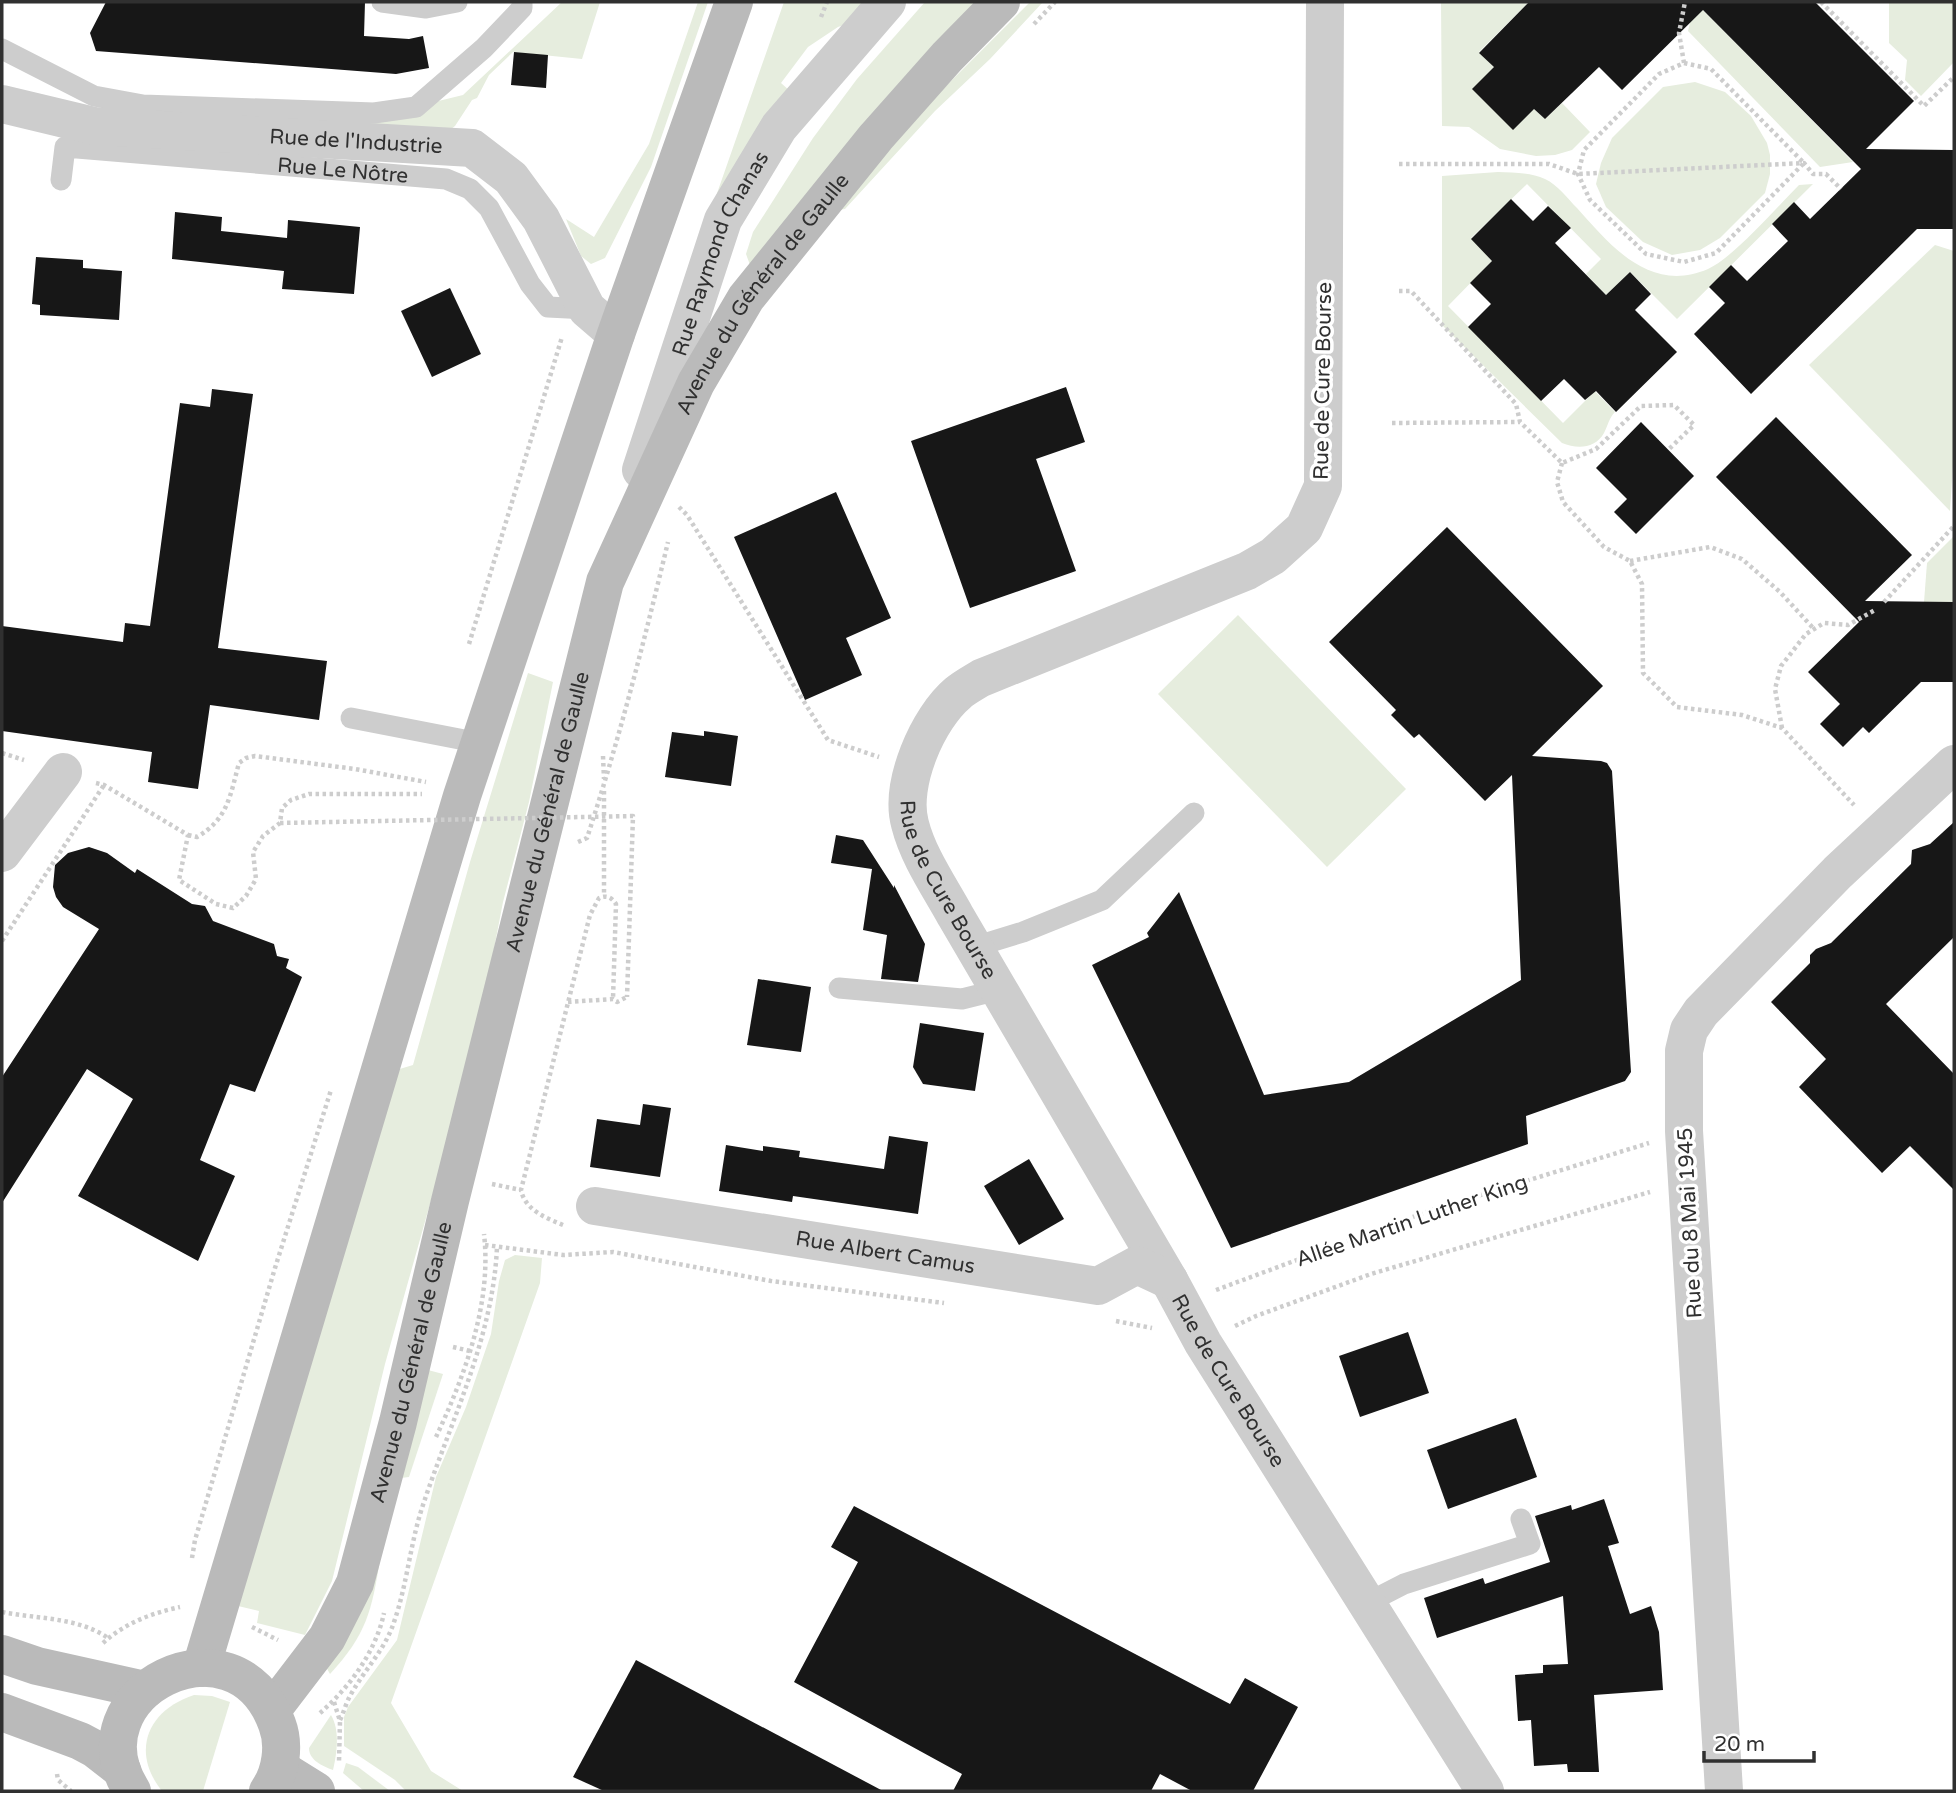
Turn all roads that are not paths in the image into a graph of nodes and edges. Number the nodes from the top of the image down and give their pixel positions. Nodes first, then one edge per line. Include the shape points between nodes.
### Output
1 (382, 2) edge
2 (457, 2) edge
3 (522, 2) edge
4 (734, 2) edge
5 (887, 2) edge
6 (1001, 2) edge
7 (1325, 2) edge
8 (2, 49) edge
9 (2, 104) edge
10 (61, 180) dead end
11 (587, 309) junction
12 (616, 334) junction
13 (605, 582) junction
14 (351, 718) dead end
15 (480, 743) junction
16 (1954, 764) edge
17 (63, 772) dead end
18 (1194, 813) dead end
19 (2, 853) edge
20 (974, 947) junction
21 (839, 988) dead end
22 (999, 990) junction
23 (582, 1216) road end
24 (1176, 1293) junction
25 (1521, 1519) dead end
26 (1365, 1604) junction
27 (2, 1654) edge
28 (201, 1668) junction
29 (145, 1690) junction
30 (272, 1710) junction
31 (2, 1712) edge
32 (273, 1780) edge
33 (127, 1781) edge
34 (316, 1791) edge
35 (1485, 1791) edge
36 (1724, 1791) edge

1 - 2 lane via 426,8
3 - 8 lane via 522,8 484,48 416,107 374,113 143,105 94,96
4 - 12 main road
5 - 13 street, Rue Raymond Chanas via 779,127 723,220
6 - 13 main road, Avenue du Général de Gaulle via 876,137 746,298 696,383
7 - 20 street, Rue de Cure Bourse via 1323,486 1304,528 1273,556 1247,571 981,678 957,693 941,713 913,769 907,796 909,823 926,863
9 - 11 street, Rue de l'Industrie via 94,126 472,148 511,178 541,219
10 - 11 lane, Rue Le Nôtre via 65,147 446,179 470,189 489,208 530,284 548,307
11 - 12 street, Rue de l'Industrie
12 - 15 main road
13 - 30 main road, Avenue du Général de Gaulle via 355,1583 327,1638
14 - 15 lane
15 - 28 main road
16 - 36 street, Rue du 8 Mai 1945 via 1701,1012 1689,1030 1684,1051 1687,1191
17 - 19 street
18 - 20 lane via 1102,900
20 - 22 street, Rue de Cure Bourse
21 - 22 lane via 962,999
22 - 24 street, Rue de Cure Bourse
23 - 24 street, Rue Albert Camus via 1098,1286 1137,1265
24 - 26 street, Rue de Cure Bourse
25 - 26 lane via 1530,1544 1404,1584
26 - 35 street, Rue de Cure Bourse
27 - 29 main road
28 - 29 main road via 161,1677
28 - 30 main road via 242,1679
29 - 33 main road via 135,1700 119,1741
30 - 32 main road via 281,1748
31 - 33 main road via 95,1749
32 - 34 main road

